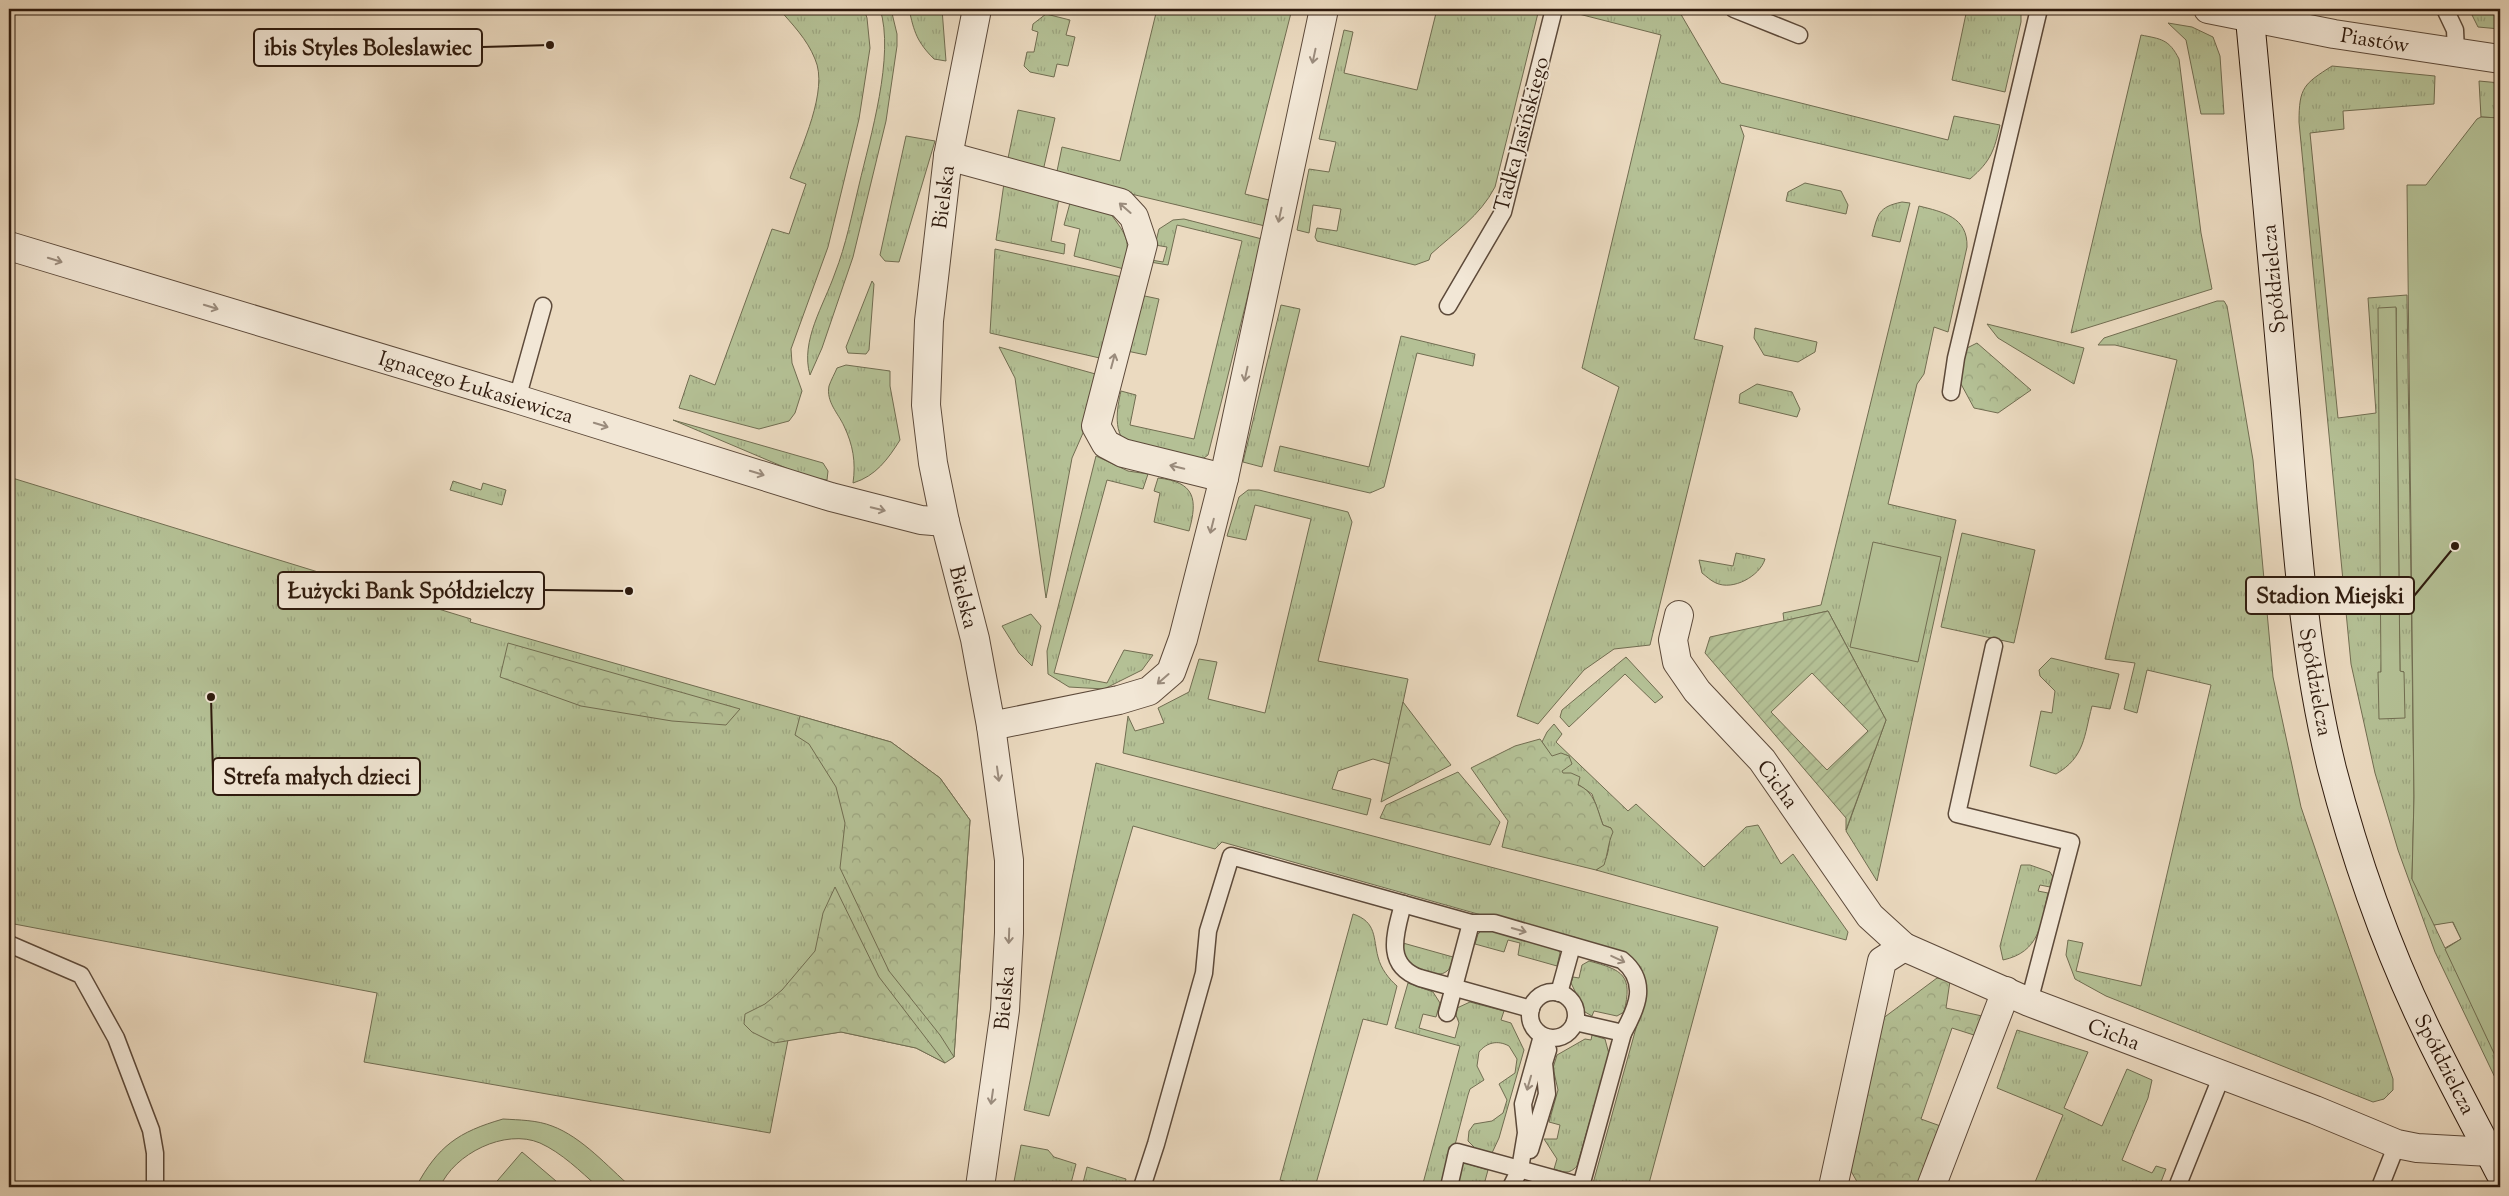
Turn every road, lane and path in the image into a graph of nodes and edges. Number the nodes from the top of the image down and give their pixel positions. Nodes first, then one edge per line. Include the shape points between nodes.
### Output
1 (977, 9) edge
2 (1324, 9) edge
3 (1554, 9) edge
4 (1734, 9) edge
5 (2039, 9) edge
6 (2208, 9) edge
7 (2445, 9) edge
8 (2248, 14) edge
9 (1799, 35) dead end
10 (2456, 52) junction
11 (2500, 59) edge
12 (948, 156) junction
13 (9, 246) edge
14 (543, 306) dead end
15 (1448, 306) dead end
16 (1950, 392) dead end
17 (516, 399) junction
18 (1224, 478) junction
19 (945, 522) junction
20 (1679, 615) dead end
21 (1994, 646) dead end
22 (991, 726) junction
23 (1403, 904) junction
24 (1471, 923) junction
25 (9, 944) edge
26 (1572, 946) junction
27 (1904, 947) junction
28 (1454, 987) junction
29 (1559, 993) junction
30 (2018, 996) junction
31 (1531, 1009) junction
32 (1447, 1013) dead end
33 (1575, 1022) junction
34 (1623, 1034) junction
35 (1547, 1037) junction
36 (2222, 1075) junction
37 (2397, 1144) junction
38 (2495, 1162) edge
39 (1520, 1169) junction
40 (1581, 1186) edge
41 (155, 1187) edge
42 (980, 1187) edge
43 (1142, 1187) edge
44 (1449, 1187) edge
45 (1511, 1187) edge
46 (1519, 1187) edge
47 (1833, 1187) edge
48 (1931, 1187) edge
49 (2177, 1187) edge
50 (2380, 1187) edge

1 - 12 street, Bielska
2 -> 18 street
3 - 15 lane, Tadka Jasińskiego via 1503,212
4 - 9 lane
5 - 16 lane
6 - 8 street
7 - 10 lane via 2455,30
8 - 10 street, Piastów
8 - 38 street, Spółdzielcza via 2302,598 2315,694 2358,856 2387,936 2431,1040
10 - 11 street, Piastów
18 -> 12 street via 1122,453 1106,444 1096,426 1143,244 1134,217 1121,203
12 - 19 street, Bielska via 929,321 926,405
13 -> 17 street, Ignacego Łukasiewicza
14 - 17 lane
17 -> 19 street, Ignacego Łukasiewicza via 831,497 921,520
18 -> 22 street via 1183,639 1171,672 1149,691
19 - 22 street, Bielska via 975,639
20 - 27 street, Cicha via 1673,640 1677,662 1697,691 1762,760 1870,916
21 - 30 lane via 1957,814 2071,842
22 -> 42 street, Bielska via 1009,860 1010,933 1005,1010
23 - 24 lane
23 - 28 lane via 1394,941 1398,960 1416,977
23 - 43 lane via 1231,856 1208,931 1204,973
24 -> 26 lane via 1494,923
24 - 28 lane
25 - 41 lane via 81,975 116,1038 151,1130 156,1153
26 - 29 lane
26 -> 34 lane via 1615,957 1633,969 1638,992 1635,1009
27 - 30 street, Cicha
27 - 47 street via 1882,961
28 - 31 lane
28 - 32 lane
29 - 31 lane via 1544,994 1537,998
29 - 33 lane via 1575,1007
30 - 36 street, Cicha
30 - 48 street
31 - 35 lane via 1530,1020 1534,1028
33 - 34 lane
33 - 35 lane via 1567,1033
34 - 40 lane
35 - 39 lane via 1523,1104 1526,1133
36 - 37 street, Cicha
36 - 49 lane
37 - 38 street, Cicha
37 - 50 lane
39 - 40 lane
39 - 44 lane via 1457,1152
39 - 45 lane
39 - 46 lane

